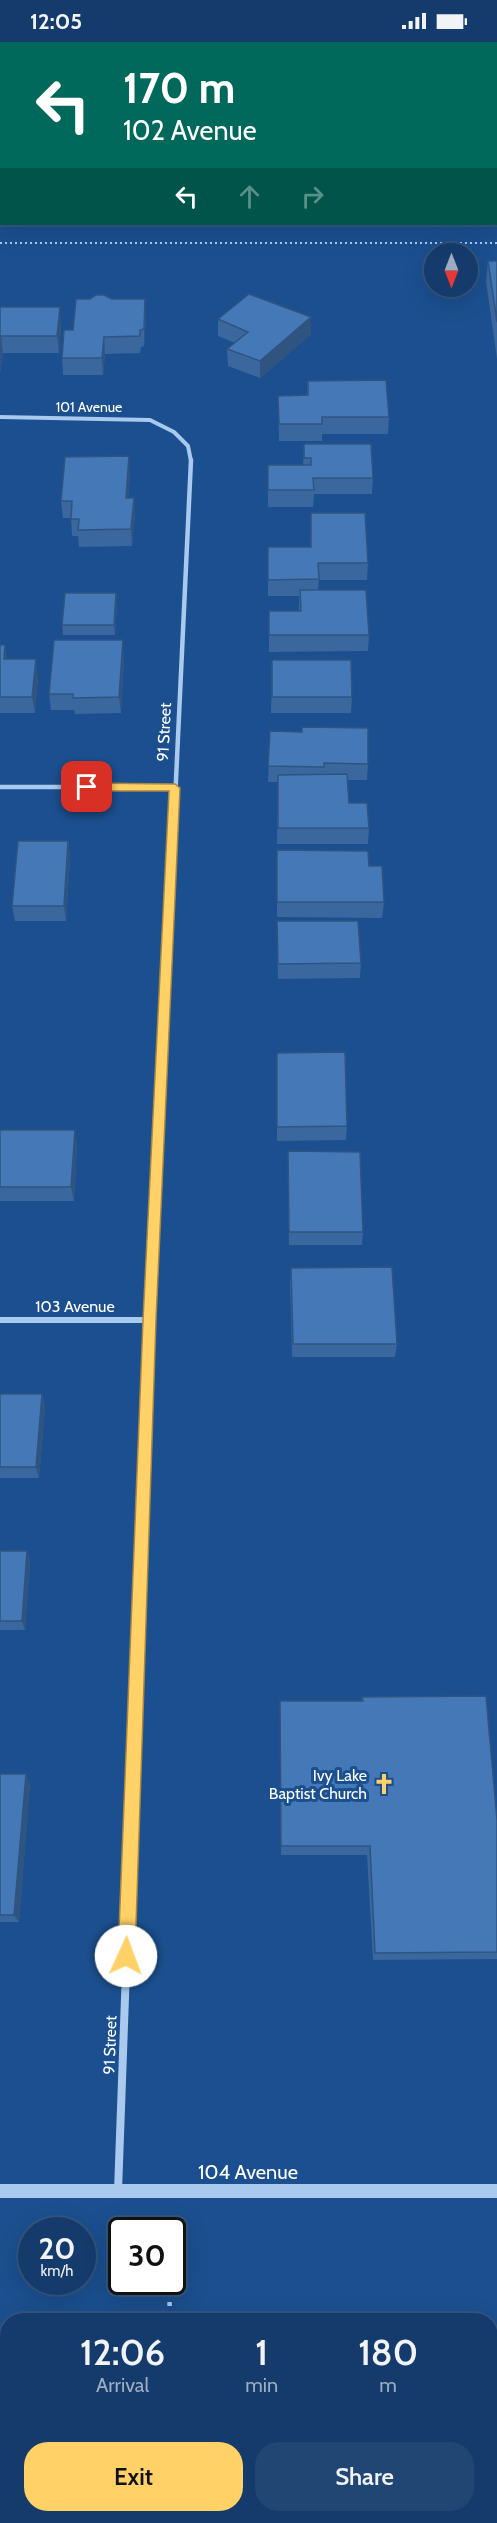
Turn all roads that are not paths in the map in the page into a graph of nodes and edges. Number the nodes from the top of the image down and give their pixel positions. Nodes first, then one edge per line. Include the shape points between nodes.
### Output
1 (0, 417) edge
2 (174, 432) joint
3 (0, 787) edge
4 (175, 788) junction
5 (0, 1320) edge
6 (150, 1320) junction
7 (0, 2190) edge
8 (497, 2191) edge
9 (118, 2192) junction

1 - 2 street, 101 Avenue via 150,420
2 - 4 street, 91 Street via 188,446 191,460
3 - 4 street
4 - 6 street, 91 Street
5 - 6 street, 103 Avenue
6 - 9 street, 91 Street
7 - 9 street, 104 Avenue
8 - 9 street, 104 Avenue

